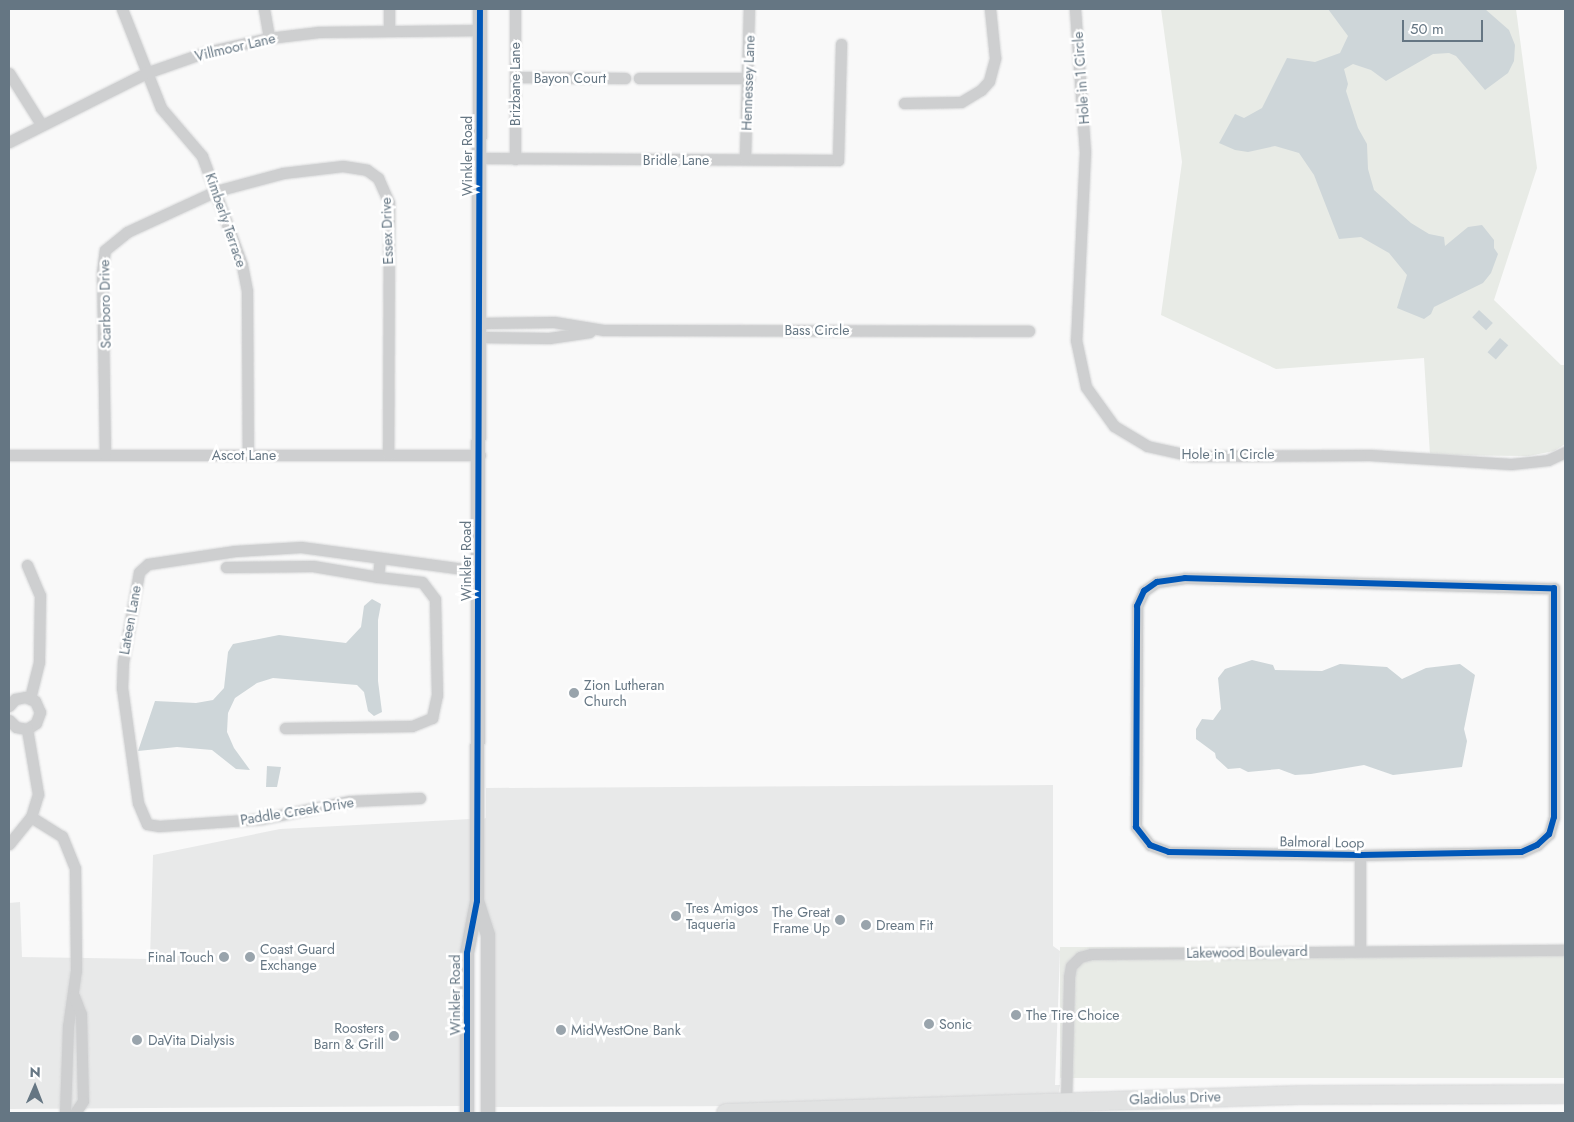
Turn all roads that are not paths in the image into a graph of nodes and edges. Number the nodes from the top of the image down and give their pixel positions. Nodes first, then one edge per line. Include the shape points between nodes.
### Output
1 (122, 9) edge
2 (264, 9) edge
3 (389, 9) edge
4 (480, 9) edge
5 (515, 9) edge
6 (749, 9) edge
7 (990, 9) edge
8 (1076, 9) edge
9 (389, 30) junction
10 (480, 30) junction
11 (269, 38) junction
12 (841, 44) dead end
13 (9, 73) edge
14 (146, 73) junction
15 (515, 78) junction
16 (625, 78) dead end
17 (639, 78) dead end
18 (749, 78) junction
19 (904, 103) dead end
20 (41, 124) junction
21 (9, 142) edge
22 (480, 158) junction
23 (745, 158) junction
24 (515, 159) junction
25 (216, 191) junction
26 (480, 330) junction
27 (1030, 331) dead end
28 (1565, 452) edge
29 (9, 455) edge
30 (105, 455) junction
31 (248, 455) junction
32 (388, 455) junction
33 (480, 456) junction
34 (291, 548) junction
35 (380, 558) junction
36 (27, 565) dead end
37 (289, 566) junction
38 (226, 567) dead end
39 (478, 571) junction
40 (378, 577) junction
41 (1560, 588) edge
42 (1560, 622) edge
43 (30, 698) junction
44 (9, 706) edge
45 (9, 720) edge
46 (285, 728) dead end
47 (27, 729) junction
48 (420, 798) dead end
49 (31, 817) junction
50 (174, 823) joint
51 (9, 844) edge
52 (1360, 855) junction
53 (477, 901) junction
54 (1565, 950) edge
55 (1360, 951) junction
56 (74, 996) junction
57 (1565, 1094) edge
58 (1062, 1108) edge
59 (887, 1111) edge
60 (65, 1113) edge
61 (75, 1113) edge
62 (467, 1113) edge
63 (488, 1113) edge
64 (726, 1113) edge

1 - 14 street, Kimberly Terrace
2 - 11 street
3 - 9 street
4 - 10 street, Winkler Road
5 - 15 street, Brizbane Lane
6 - 18 street, Hennessey Lane
7 - 19 street via 995,58 989,81 981,90 960,102
8 - 28 street, Hole in 1 Circle via 1085,152 1076,340 1086,387 1114,426 1147,446 1192,456 1370,455 1511,464 1548,460
9 - 10 street, Villmoor Lane
9 - 11 street, Villmoor Lane via 318,32
10 - 22 street, Winkler Road
11 - 14 street, Villmoor Lane via 206,52
12 - 23 street, Bridle Lane via 838,160
13 - 20 street
14 - 20 street, Villmoor Lane
14 - 25 street, Kimberly Terrace via 168,119 196,145
15 - 16 street, Bayon Court
15 - 24 street, Brizbane Lane
17 - 18 street
18 - 23 street, Hennessey Lane
20 - 21 street, Villmoor Lane
22 - 24 street, Bridle Lane
22 - 26 street, Winkler Road
23 - 24 street, Bridle Lane via 708,161
25 - 30 street, Scarboro Drive via 127,232 106,250 102,267
25 - 31 street, Kimberly Terrace via 242,265 247,291
25 - 32 street, Essex Drive via 283,173 343,166 368,170 378,178 389,203
26 - 27 street, Bass Circle via 548,338 604,330
26 - 33 street, Winkler Road
29 - 30 street, Ascot Lane
30 - 31 street, Ascot Lane
31 - 32 street, Ascot Lane
32 - 33 street, Ascot Lane
33 - 39 street, Winkler Road
34 - 35 street, Lateen Lane via 329,549
34 - 37 street
34 - 50 street, Lateen Lane via 148,564 139,572 123,662 125,715 141,814 147,824
35 - 39 street, Lateen Lane
35 - 40 street
36 - 43 street via 40,595 39,662
37 - 38 street
37 - 40 street via 313,566
39 - 53 street, Winkler Road
40 - 46 street via 422,582 436,599 437,695 432,718 412,726
41 - 42 street, Balmoral Loop
41 - 52 street, Balmoral Loop via 1185,578 1157,582 1144,591 1137,606 1136,827 1150,845 1169,852
42 - 52 street, Balmoral Loop via 1554,817 1549,834 1537,845 1521,852
43 - 44 street via 15,699
43 - 47 street via 38,706 39,718
45 - 47 street via 16,727
47 - 49 street via 38,794
48 - 50 street, Paddle Creek Drive via 350,801 260,819
49 - 51 street
49 - 56 street via 62,836 71,851 75,868
52 - 55 street, Balmoral Loop
53 - 62 street, Winkler Road via 467,953
53 - 63 street, Winkler Road via 488,935
54 - 55 street, Lakewood Boulevard
55 - 58 street, Lakewood Boulevard via 1091,954 1080,957 1071,966 1069,977
56 - 60 street via 68,1026
56 - 61 street via 81,1014 83,1101
57 - 58 main road, Gladiolus Drive via 1338,1094
58 - 59 main road, Gladiolus Drive
59 - 64 main road, Gladiolus Drive

